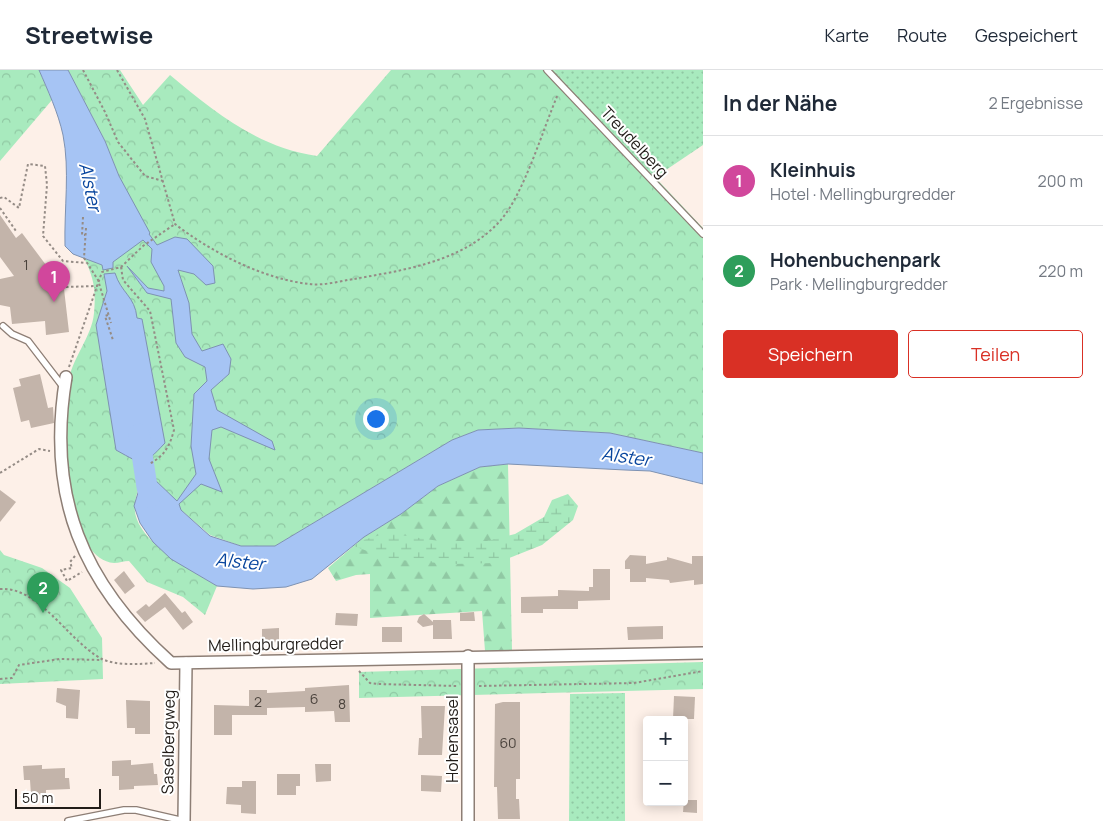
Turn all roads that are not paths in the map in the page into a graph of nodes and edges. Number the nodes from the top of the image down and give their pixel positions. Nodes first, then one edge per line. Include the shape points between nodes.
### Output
1 (547, 70) edge
2 (703, 234) edge
3 (4, 326) dead end
4 (65, 383) joint
5 (703, 653) edge
6 (468, 656) junction
7 (186, 663) junction
8 (68, 821) edge
9 (184, 821) edge
10 (468, 821) edge

1 - 2 lane, Treudelberg
3 - 4 lane via 12,334 28,341
4 - 7 street, Mellingburgredder via 60,453 64,490 83,551 141,633 171,663
5 - 6 street, Mellingburgredder
6 - 7 street, Mellingburgredder
6 - 10 street, Hohensasel
7 - 9 street, Saselbergweg
8 - 9 lane via 136,810

